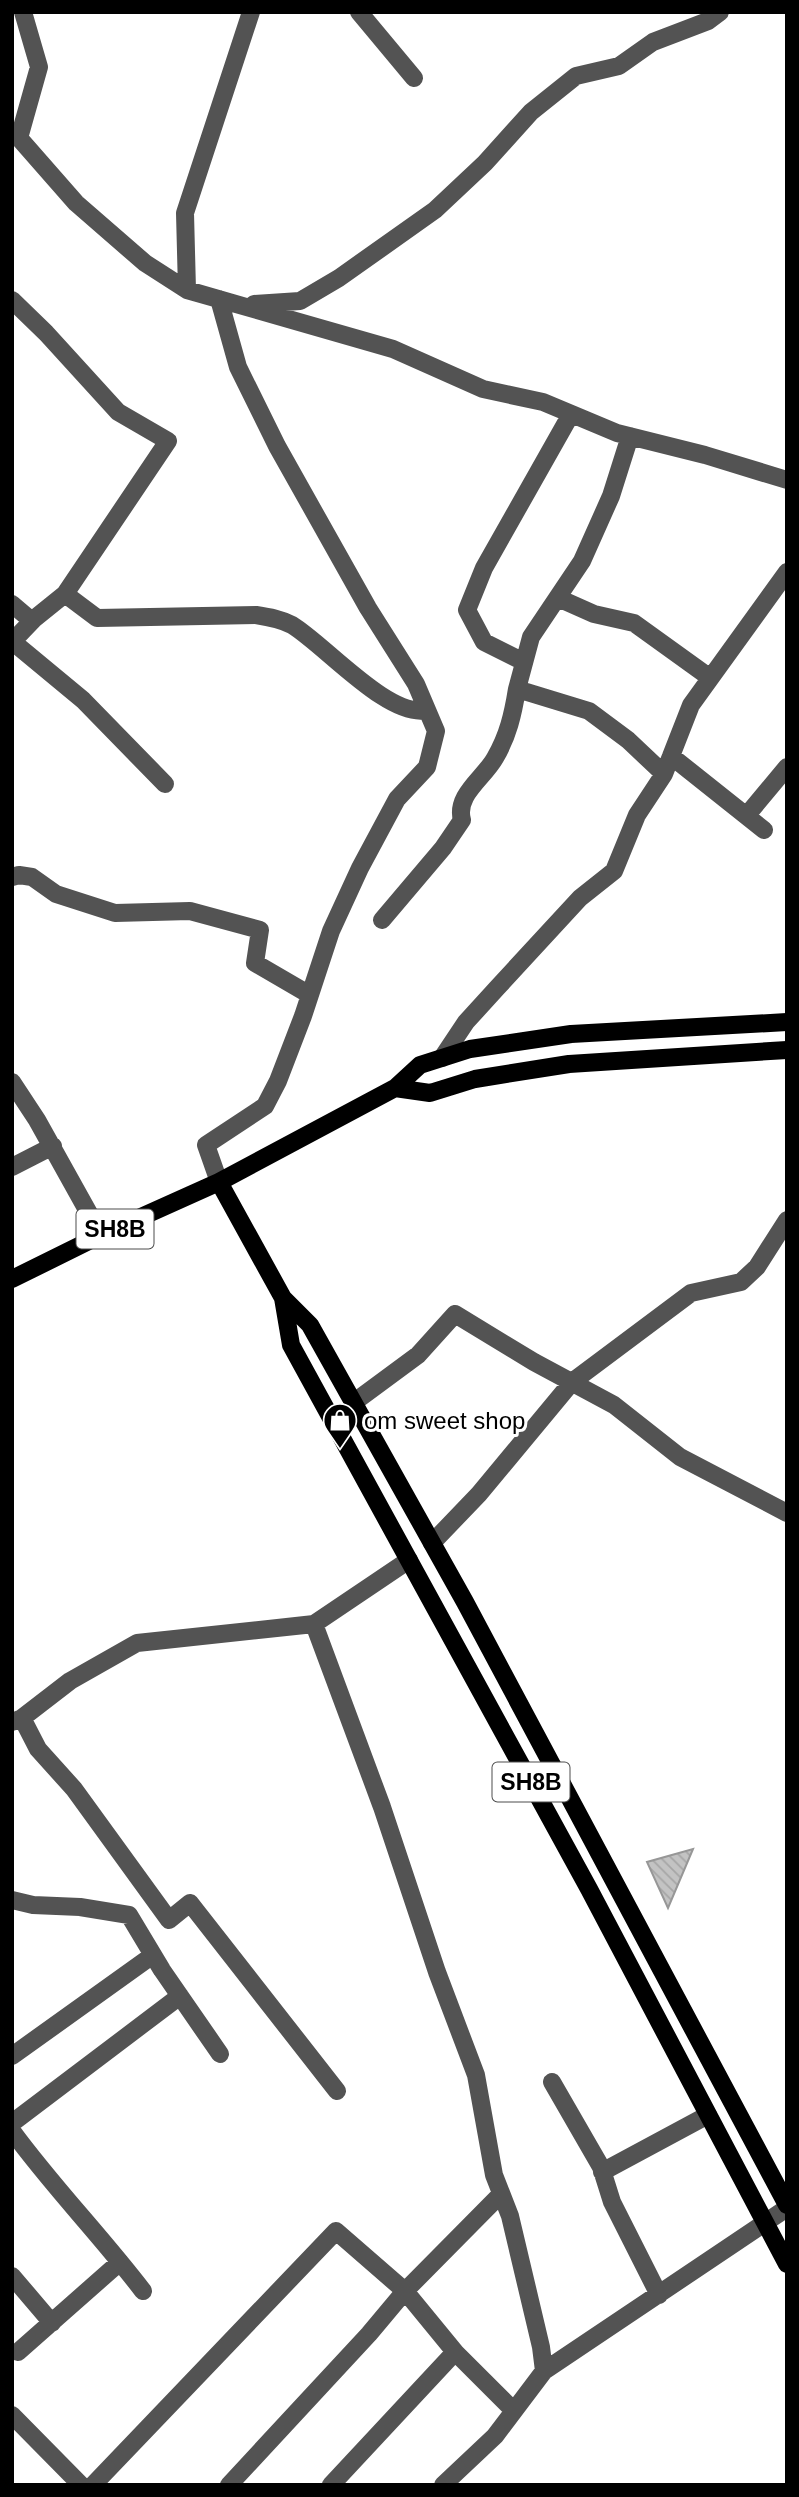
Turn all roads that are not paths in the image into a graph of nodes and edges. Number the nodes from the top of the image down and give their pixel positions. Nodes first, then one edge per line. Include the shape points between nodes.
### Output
1 (23, 12) edge
2 (251, 12) edge
3 (359, 12) edge
4 (720, 12) edge
5 (414, 78) dead end
6 (16, 136) edge
7 (187, 290) junction
8 (219, 299) junction
9 (12, 300) edge
10 (237, 305) junction
11 (572, 414) junction
12 (630, 436) junction
13 (787, 480) edge
14 (787, 572) edge
15 (65, 594) junction
16 (558, 598) junction
17 (12, 604) edge
18 (32, 621) junction
19 (13, 642) edge
20 (524, 662) junction
21 (709, 677) junction
22 (517, 689) junction
23 (427, 710) junction
24 (671, 756) junction
25 (787, 767) edge
26 (664, 774) junction
27 (165, 784) dead end
28 (747, 815) junction
29 (764, 830) dead end
30 (12, 877) edge
31 (382, 920) dead end
32 (310, 995) junction
33 (787, 1023) edge
34 (728, 1026) junction
35 (787, 1051) edge
36 (732, 1053) junction
37 (442, 1058) junction
38 (12, 1082) edge
39 (394, 1088) junction
40 (53, 1146) junction
41 (12, 1167) edge
42 (219, 1182) junction
43 (787, 1220) edge
44 (101, 1235) junction
45 (12, 1279) edge
46 (283, 1298) junction
47 (572, 1382) junction
48 (353, 1403) junction
49 (787, 1513) edge
50 (432, 1543) junction
51 (409, 1560) junction
52 (314, 1624) junction
53 (17, 1720) edge
54 (12, 1900) edge
55 (153, 1955) junction
56 (180, 1996) junction
57 (220, 2054) dead end
58 (12, 2056) edge
59 (552, 2081) dead end
60 (337, 2091) dead end
61 (708, 2115) junction
62 (12, 2123) edge
63 (12, 2131) edge
64 (602, 2172) junction
65 (501, 2194) junction
66 (787, 2207) edge
67 (764, 2222) junction
68 (120, 2262) junction
69 (787, 2264) edge
70 (12, 2276) edge
71 (142, 2291) dead end
72 (405, 2291) junction
73 (659, 2295) junction
74 (52, 2323) junction
75 (18, 2352) dead end
76 (455, 2352) junction
77 (544, 2371) junction
78 (514, 2411) junction
79 (12, 2415) edge
80 (81, 2485) edge
81 (93, 2485) edge
82 (229, 2485) edge
83 (331, 2485) edge
84 (443, 2485) edge

1 - 6 street via 38,67
2 - 7 street via 186,213
3 - 5 street
4 - 10 street via 709,21 653,42 619,66 576,76 531,112 435,210 339,278 300,301
6 - 7 street via 76,203 145,263
7 - 8 street
8 - 10 street
8 - 23 street via 238,367
9 - 15 street via 118,412 168,442
10 - 11 street via 393,349 483,389 543,402
11 - 12 street
11 - 20 street via 484,568 467,610 484,642
12 - 13 street
12 - 16 street via 611,496 582,561
14 - 21 street
15 - 18 street
15 - 23 street via 97,618 275,618 304,633 376,691 410,711
16 - 20 street via 531,637
16 - 21 street via 594,614 634,623
17 - 18 street
18 - 19 street
19 - 27 street via 83,700
20 - 22 street
21 - 24 street via 691,705
22 - 26 street via 589,711
22 - 31 street via 511,723 494,760 462,802 462,820
23 - 32 street via 436,731 427,767 397,799 360,868 331,931
24 - 26 street
24 - 28 street
25 - 28 street
26 - 37 street via 637,815 614,871 580,898 497,988
28 - 29 street
30 - 32 street via 32,877 56,894 115,913 190,911 260,930 255,963
32 - 42 street via 265,1106 206,1145
33 - 34 main road
34 - 36 main road
34 - 37 main road via 571,1034 470,1049
35 - 36 main road
36 - 39 main road via 569,1064 475,1079 430,1093
37 - 39 main road via 420,1065
38 - 40 street
39 - 42 main road
40 - 41 street
40 - 44 street
42 - 44 main road, SH8B
42 - 46 main road, SH8B
43 - 47 street via 757,1267 741,1282 691,1293
44 - 45 main road, SH8B
46 - 48 main road, SH8B via 310,1325
46 - 51 main road, SH8B via 291,1345
47 - 48 street via 455,1314 418,1355
47 - 49 street via 614,1405 680,1457
47 - 50 street
48 - 50 main road, SH8B
50 - 66 main road, SH8B
51 - 52 street
51 - 61 main road, SH8B
52 - 53 street via 137,1643 70,1681
52 - 65 street via 476,2075
53 - 60 street via 74,1789 169,1920 190,1903
54 - 55 street via 129,1916
55 - 56 street
55 - 58 street
56 - 57 street
56 - 62 street
59 - 64 street
61 - 64 street
61 - 67 main road, SH8B
63 - 68 street
64 - 73 street via 612,2202
65 - 72 street
65 - 77 street via 510,2216
66 - 67 street
67 - 69 main road, SH8B
67 - 73 street
68 - 71 street
68 - 74 street
70 - 74 street
72 - 76 street
72 - 81 street via 337,2231
72 - 82 street
73 - 77 street
74 - 75 street
76 - 78 street
76 - 83 street
77 - 78 street
78 - 84 street via 495,2436
79 - 80 street

